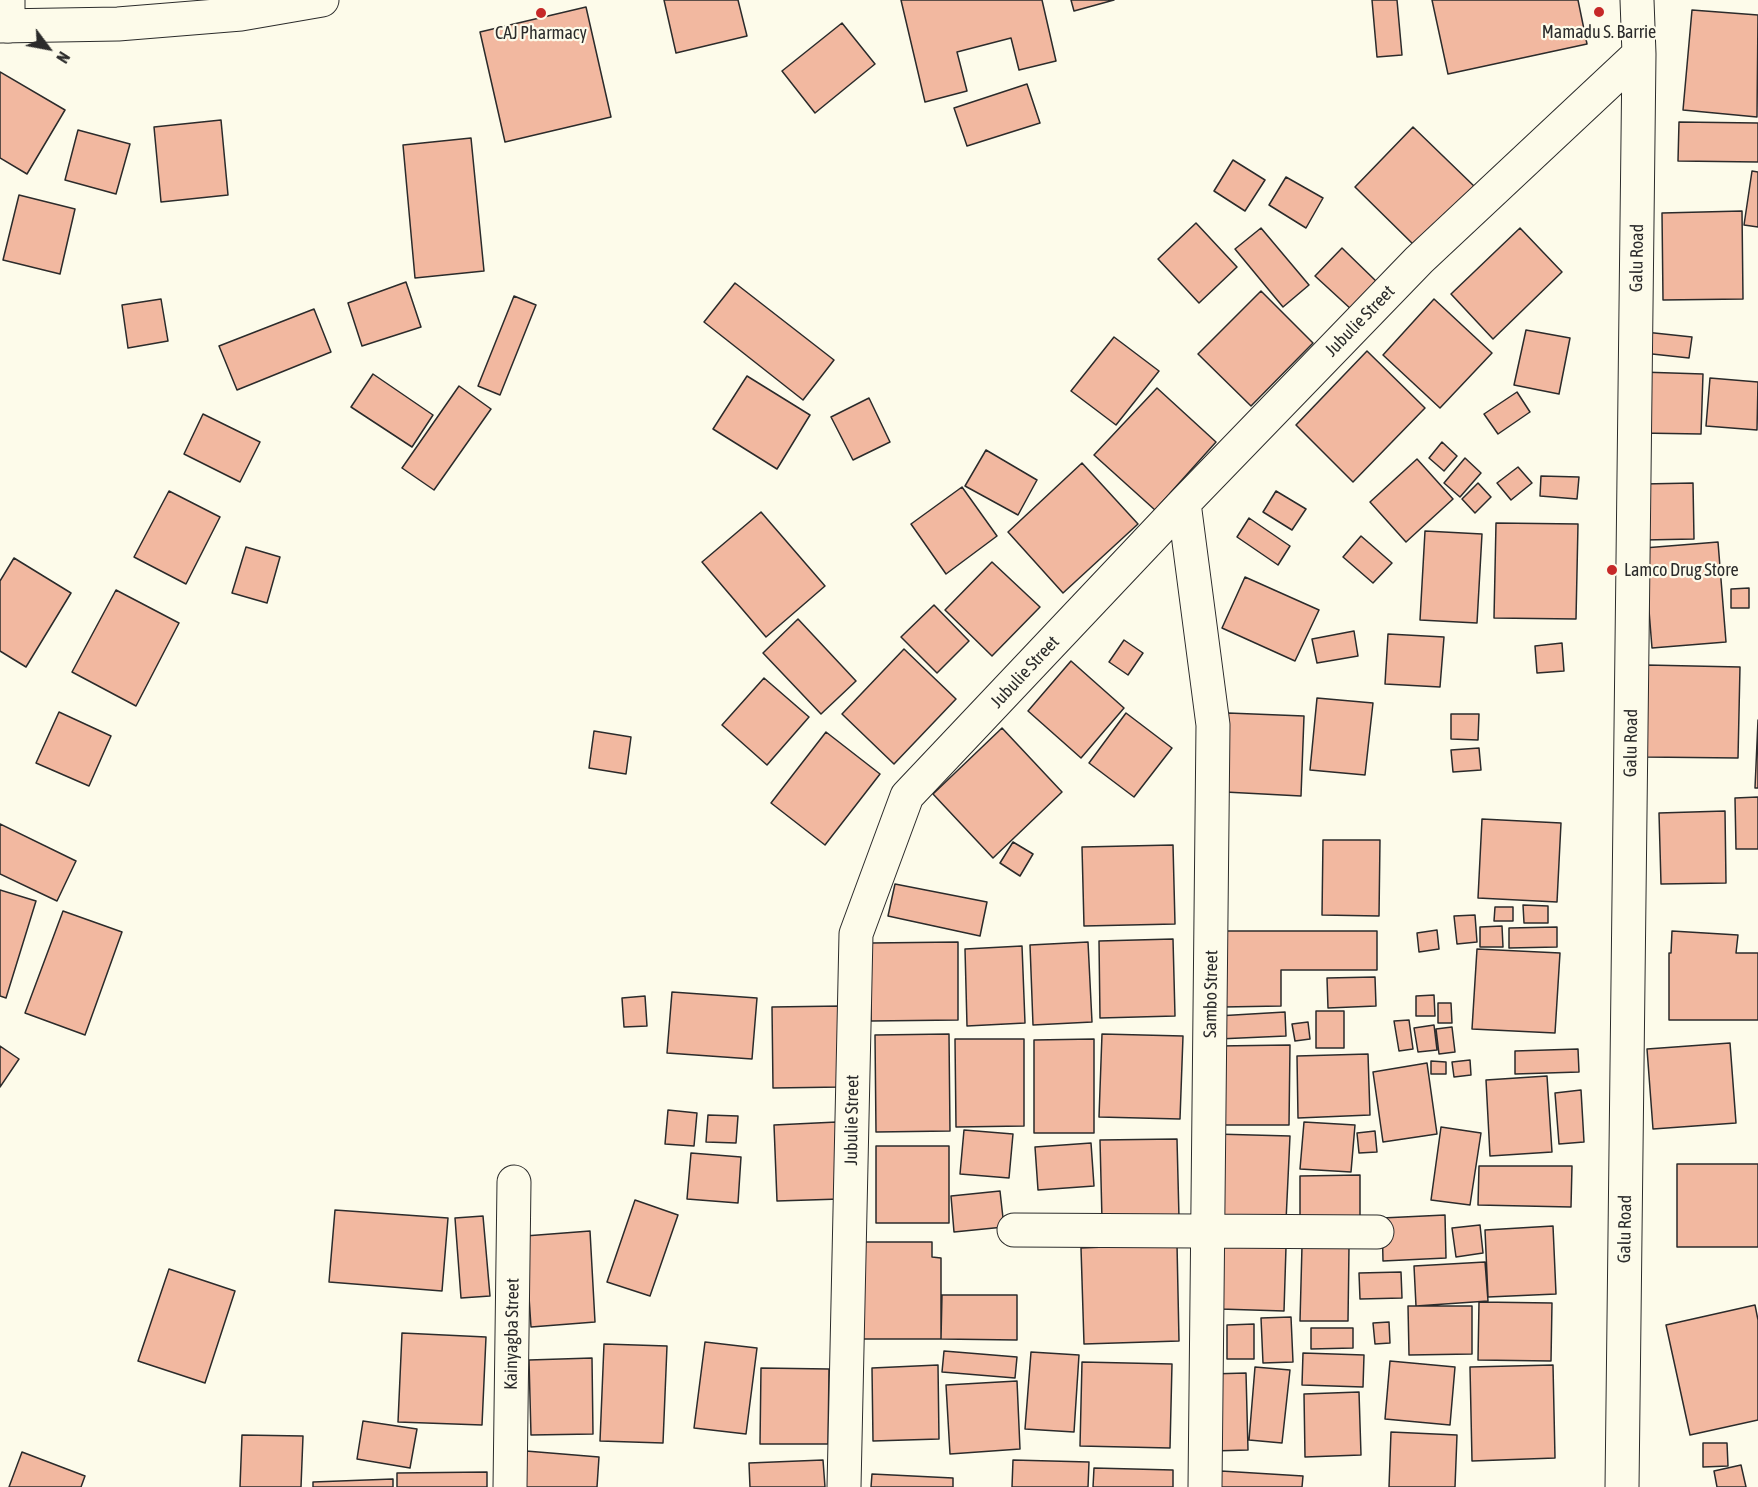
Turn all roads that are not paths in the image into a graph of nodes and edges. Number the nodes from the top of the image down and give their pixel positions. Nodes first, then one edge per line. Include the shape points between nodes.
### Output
1 (322, 0) edge
2 (1637, 0) edge
3 (5, 17) edge
4 (1639, 54) junction
5 (1184, 503) junction
6 (514, 1182) dead end
7 (1014, 1230) dead end
8 (1208, 1232) junction
9 (1377, 1232) dead end
10 (510, 1487) edge
11 (844, 1487) edge
12 (1205, 1487) edge
13 (1622, 1487) edge

1 - 3 street via 241,14 118,24
2 - 4 street, Galu Road
4 - 5 street, Jubulie Street via 1419,260
4 - 13 street, Galu Road
5 - 8 street, Sambo Street via 1213,725
5 - 11 street, Jubulie Street via 907,796 856,934
6 - 10 street, Kainyagba Street
7 - 8 street
8 - 9 street
8 - 12 street, Sambo Street

